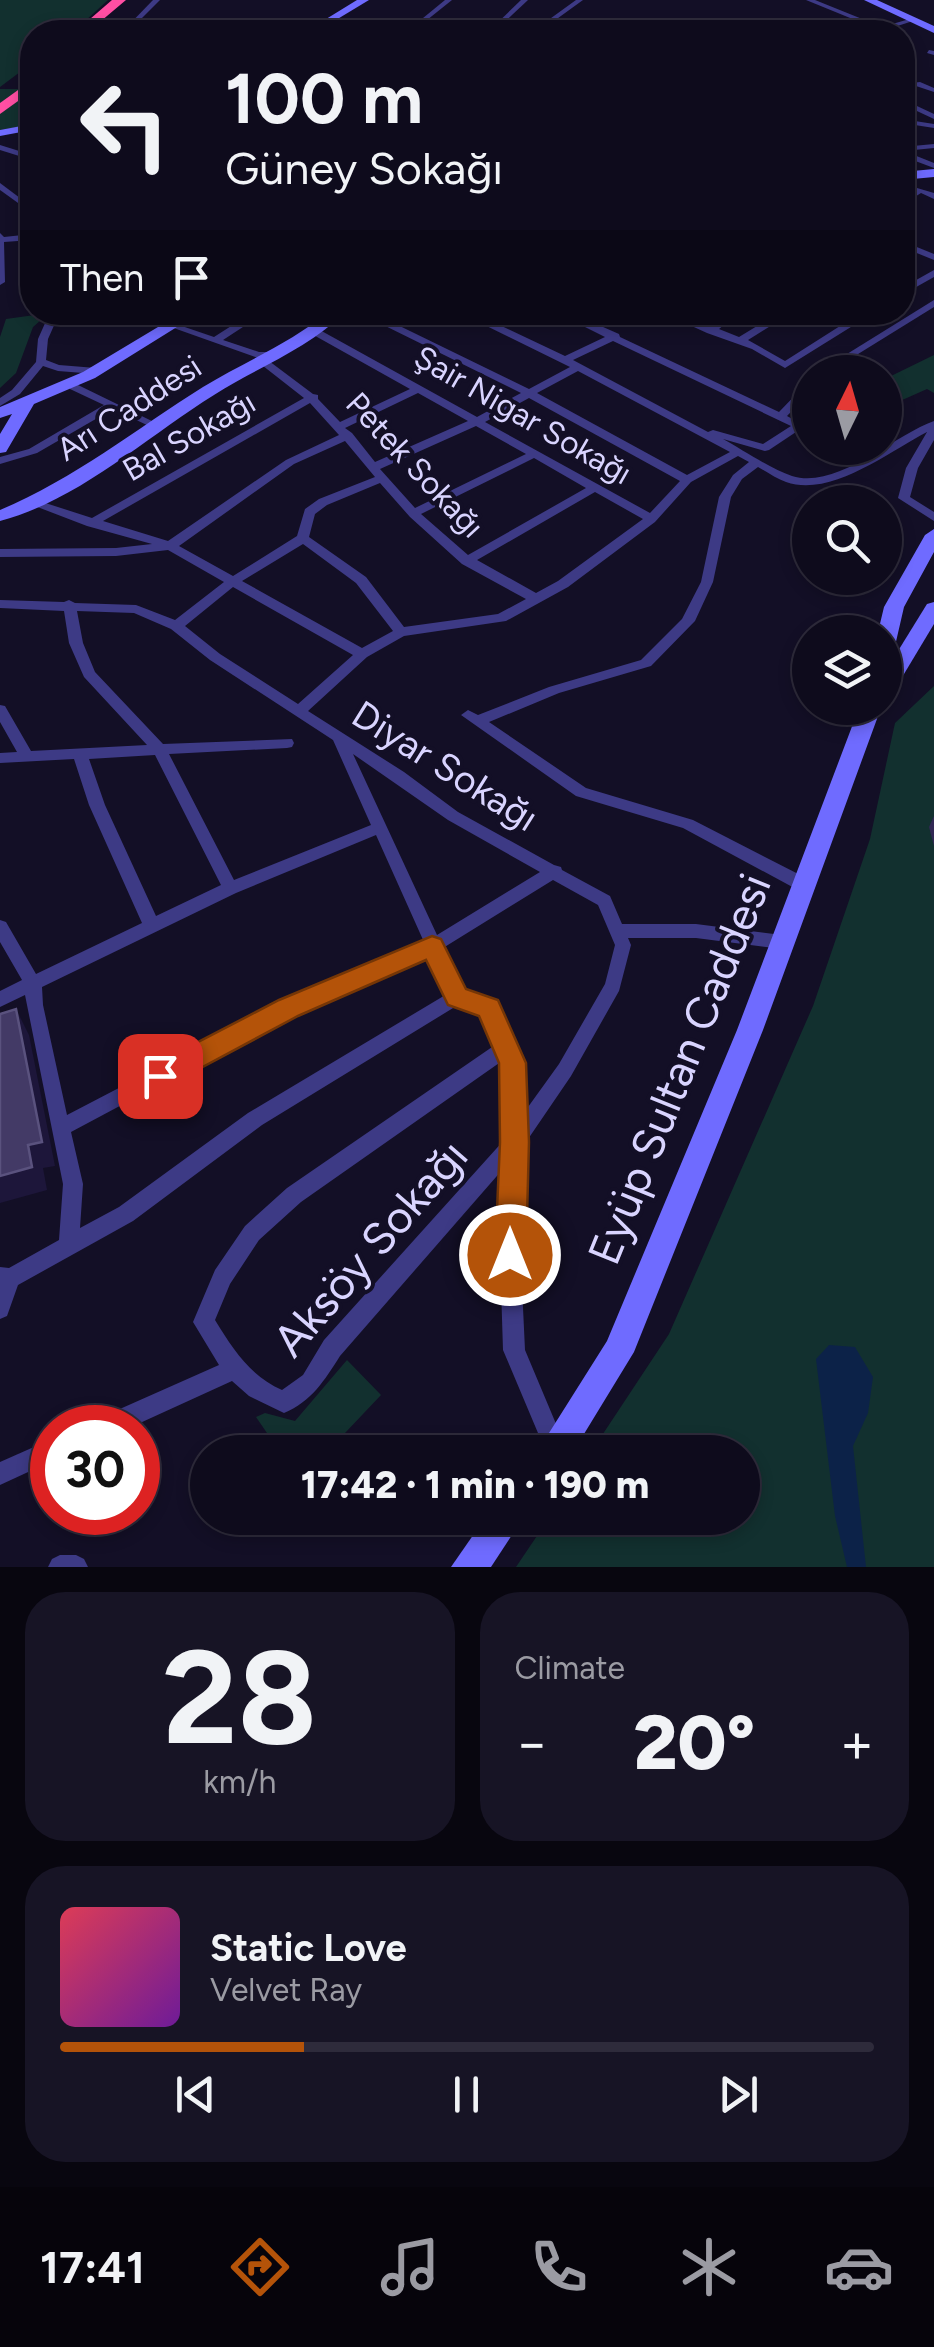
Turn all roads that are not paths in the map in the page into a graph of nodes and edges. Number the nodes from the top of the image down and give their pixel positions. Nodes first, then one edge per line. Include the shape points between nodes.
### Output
1 (120, 0) edge
2 (135, 0) edge
3 (144, 0) edge
4 (158, 0) edge
5 (364, 0) edge
6 (449, 0) edge
7 (525, 0) edge
8 (580, 0) edge
9 (809, 0) edge
10 (869, 0) edge
11 (96, 20) edge
12 (113, 20) joint
13 (137, 20) edge
14 (330, 20) edge
15 (423, 20) edge
16 (504, 20) edge
17 (552, 20) edge
18 (861, 20) edge
19 (912, 20) edge
20 (20, 89) edge
21 (0, 110) edge
22 (0, 186) edge
23 (20, 202) edge
24 (1, 239) edge
25 (0, 282) edge
26 (49, 325) edge
27 (165, 325) edge
28 (187, 325) edge
29 (240, 325) edge
30 (310, 325) edge
31 (319, 325) edge
32 (389, 325) edge
33 (490, 325) edge
34 (589, 325) edge
35 (698, 325) edge
36 (718, 325) edge
37 (766, 325) edge
38 (849, 325) edge
39 (898, 325) edge
40 (712, 330) junction
41 (614, 336) junction
42 (216, 340) junction
43 (738, 341) junction
44 (850, 355) edge
45 (268, 357) junction
46 (566, 360) junction
47 (40, 362) junction
48 (578, 367) junction
49 (82, 377) junction
50 (420, 388) junction
51 (530, 394) junction
52 (314, 398) junction
53 (0, 404) edge
54 (792, 405) edge
55 (112, 406) junction
56 (782, 416) junction
57 (3, 420) edge
58 (478, 421) junction
59 (153, 424) dead end
60 (934, 424) edge
61 (344, 431) junction
62 (706, 433) junction
63 (902, 437) edge
64 (0, 448) edge
65 (736, 452) junction
66 (534, 454) junction
67 (0, 462) edge
68 (756, 463) junction
69 (842, 465) edge
70 (377, 473) junction
71 (785, 475) junction
72 (687, 480) junction
73 (592, 488) junction
74 (33, 503) junction
75 (414, 512) junction
76 (0, 516) edge
77 (934, 517) edge
78 (651, 519) junction
79 (91, 522) junction
80 (934, 535) edge
81 (303, 538) junction
82 (170, 546) junction
83 (0, 553) edge
84 (466, 560) junction
85 (230, 582) junction
86 (535, 598) junction
87 (0, 604) edge
88 (69, 604) junction
89 (934, 608) edge
90 (892, 615) edge
91 (176, 626) junction
92 (401, 632) junction
93 (362, 654) junction
94 (902, 659) edge
95 (0, 710) edge
96 (299, 711) junction
97 (866, 725) edge
98 (338, 736) junction
99 (287, 743) dead end
100 (159, 749) junction
101 (80, 755) junction
102 (27, 756) junction
103 (0, 758) edge
104 (378, 828) junction
105 (555, 872) junction
106 (804, 885) junction
107 (230, 888) junction
108 (150, 924) junction
109 (0, 927) edge
110 (617, 932) junction
111 (782, 942) junction
112 (432, 946) junction
113 (33, 984) junction
114 (457, 997) junction
115 (0, 999) edge
116 (506, 1048) junction
117 (63, 1127) junction
118 (515, 1142) junction
119 (69, 1246) junction
120 (5, 1278) edge
121 (0, 1308) edge
122 (234, 1369) junction
123 (153, 1405) edge
124 (549, 1435) edge
125 (565, 1435) edge
126 (30, 1460) edge
127 (0, 1474) edge
128 (493, 1535) edge
129 (60, 1567) edge
130 (76, 1567) edge
131 (469, 1567) edge

1 - 11 highway
2 - 12 highway
3 - 12 highway
4 - 13 street
5 - 14 main road
6 - 15 street
7 - 16 street
8 - 17 street
9 - 18 street
10 - 19 main road
20 - 21 highway
22 - 23 street
24 - 25 street
26 - 47 street
27 - 49 main road
28 - 42 street
29 - 42 street
30 - 45 main road, Arı Caddesi
31 - 50 street, Şair Nigar Sokağı
32 - 51 street
33 - 46 street
34 - 41 street
35 - 40 street
36 - 40 street
37 - 43 street
38 - 43 street via 785,365
39 - 44 street
40 - 43 street
41 - 46 street
41 - 56 street
42 - 45 street
45 - 52 street, Petek Sokağı
45 - 74 main road, Arı Caddesi
46 - 48 street
47 - 49 street
47 - 53 street
48 - 51 street
48 - 62 street
49 - 53 main road
49 - 55 street
49 - 57 main road
50 - 58 street, Şair Nigar Sokağı
50 - 61 street
51 - 58 street
51 - 72 street
52 - 61 street, Petek Sokağı
52 - 79 street, Bal Sokağı
54 - 56 street
55 - 59 street
55 - 67 street
56 - 62 street via 799,426 765,448
57 - 64 main road
58 - 66 street, Şair Nigar Sokağı
58 - 70 street
60 - 63 street
60 - 71 street via 816,483
60 - 77 street via 904,498
61 - 70 street, Petek Sokağı
61 - 82 street
62 - 65 street
65 - 68 street
65 - 72 street
66 - 73 street, Şair Nigar Sokağı
66 - 75 street
68 - 71 street
68 - 106 street via 725,497 707,582 688,621 646,662 473,718 581,792 688,824
69 - 71 street via 819,476
70 - 75 street, Petek Sokağı
70 - 81 street via 309,512
72 - 78 street
73 - 78 street, Şair Nigar Sokağı
73 - 84 street
74 - 76 main road, Arı Caddesi
74 - 79 street
75 - 84 street, Petek Sokağı
78 - 86 street
79 - 82 street
80 - 90 main road
81 - 85 street
81 - 92 street via 361,580
82 - 83 street
82 - 85 street
84 - 86 street, Petek Sokağı
85 - 91 street
85 - 93 street
86 - 92 street via 502,618
87 - 88 street, Diyar Sokağı
88 - 91 street, Diyar Sokağı via 136,609
88 - 100 street via 89,674
89 - 94 main road, Eyüp Sultan Caddesi
91 - 96 street, Diyar Sokağı
92 - 93 street
93 - 96 street
95 - 102 street
96 - 98 street, Diyar Sokağı
97 - 106 main road, Eyüp Sultan Caddesi
98 - 104 street
98 - 105 street, Diyar Sokağı via 453,816
99 - 100 street
100 - 101 street
100 - 107 street
101 - 102 street
101 - 108 street
102 - 103 street
104 - 107 street
104 - 112 street
105 - 110 street, Diyar Sokağı via 604,901
105 - 112 street
106 - 111 main road, Eyüp Sultan Caddesi
107 - 108 street
108 - 113 street
109 - 113 street
110 - 111 street via 696,931
110 - 118 street via 624,945 613,986
111 - 125 main road, Eyüp Sultan Caddesi via 618,1352
112 - 114 street
112 - 117 street via 288,1008
113 - 115 street
113 - 117 street
114 - 116 street via 488,1008
114 - 119 street via 255,1119 126,1214
116 - 118 street
116 - 122 street via 294,1194 252,1233 222,1277 204,1322
117 - 119 street via 73,1184
118 - 122 street, Aksöy Sokağı via 332,1348 311,1382 284,1402 260,1394
118 - 124 street via 509,1223 514,1350
119 - 120 street
120 - 121 street
122 - 123 street
126 - 127 street
128 - 131 main road
129 - 130 street

